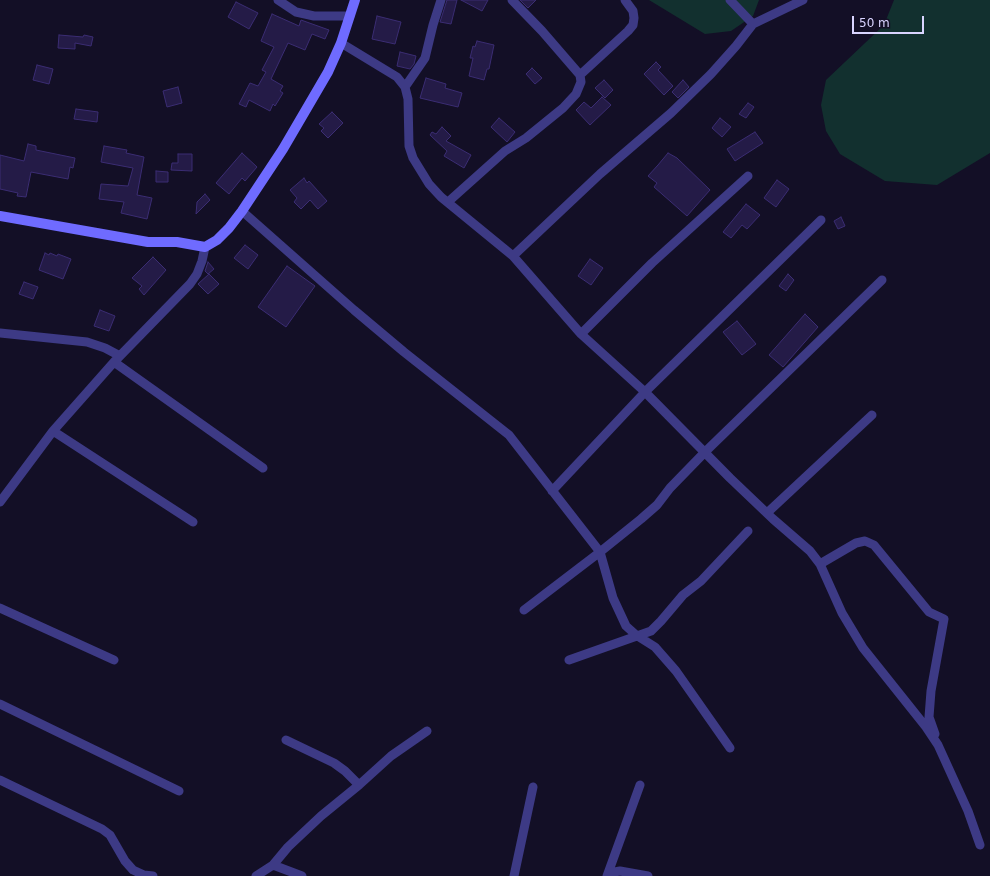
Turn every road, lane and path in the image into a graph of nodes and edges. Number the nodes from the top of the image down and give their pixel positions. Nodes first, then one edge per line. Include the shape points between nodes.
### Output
1 (278, 0) edge
2 (355, 0) edge
3 (441, 0) edge
4 (512, 0) edge
5 (625, 0) edge
6 (730, 0) edge
7 (803, 0) edge
8 (350, 16) junction
9 (753, 24) junction
10 (341, 43) junction
11 (580, 75) junction
12 (406, 87) junction
13 (748, 176) dead end
14 (448, 202) junction
15 (242, 211) junction
16 (0, 216) edge
17 (821, 220) dead end
18 (205, 247) junction
19 (513, 256) junction
20 (882, 280) dead end
21 (0, 333) edge
22 (581, 334) junction
23 (117, 359) junction
24 (644, 392) junction
25 (872, 415) dead end
26 (54, 431) junction
27 (704, 452) junction
28 (263, 468) dead end
29 (552, 491) junction
30 (0, 502) edge
31 (767, 513) junction
32 (194, 522) dead end
33 (748, 531) dead end
34 (600, 552) junction
35 (820, 564) junction
36 (0, 608) edge
37 (524, 610) dead end
38 (636, 635) junction
39 (114, 660) dead end
40 (569, 660) dead end
41 (0, 704) edge
42 (427, 731) dead end
43 (286, 740) dead end
44 (938, 745) junction
45 (730, 748) dead end
46 (0, 780) edge
47 (359, 785) junction
48 (640, 785) dead end
49 (533, 787) dead end
50 (179, 791) dead end
51 (980, 845) dead end
52 (273, 865) junction
53 (608, 874) edge
54 (153, 876) edge
55 (256, 876) edge
56 (302, 876) edge
57 (514, 876) edge
58 (648, 876) edge

1 - 8 street via 296,12 314,16
2 - 8 main road
3 - 12 street via 424,58
4 - 11 street
5 - 11 street via 633,11 632,25
6 - 9 street
7 - 9 street
8 - 10 main road
9 - 19 street via 711,74 671,113 600,174
10 - 12 street via 397,77
10 - 15 main road via 328,72 283,149
11 - 14 street via 582,82 576,94 563,108 526,138 505,151
12 - 14 street via 409,146 413,158 429,184
13 - 22 street via 652,263
14 - 19 street
15 - 18 main road via 230,228
15 - 29 street via 354,310 508,435
16 - 18 main road via 148,242 177,242
17 - 24 street
18 - 23 street via 197,274 190,284
19 - 22 street
20 - 27 street
21 - 23 street via 87,342 105,348
22 - 24 street
23 - 26 street
23 - 28 street
24 - 27 street
24 - 29 street
25 - 31 street
26 - 30 street
26 - 32 street
27 - 31 street
27 - 34 street via 657,505
29 - 34 street
31 - 35 street via 810,551
33 - 38 street via 701,581 683,595 651,631
34 - 37 street
34 - 38 street via 613,598 626,626
35 - 44 street via 842,613 863,648
35 - 44 street via 856,543 865,541 874,545 930,612 944,620 929,717
36 - 39 street
38 - 40 street
38 - 45 street via 655,647 676,671
41 - 50 street
42 - 47 street via 391,756
43 - 47 street via 334,763
44 - 51 street via 968,811
46 - 54 street via 102,829 110,835 133,870
47 - 52 street via 321,816
48 - 53 street
49 - 57 street
52 - 55 street
52 - 56 street
53 - 58 street via 620,871

